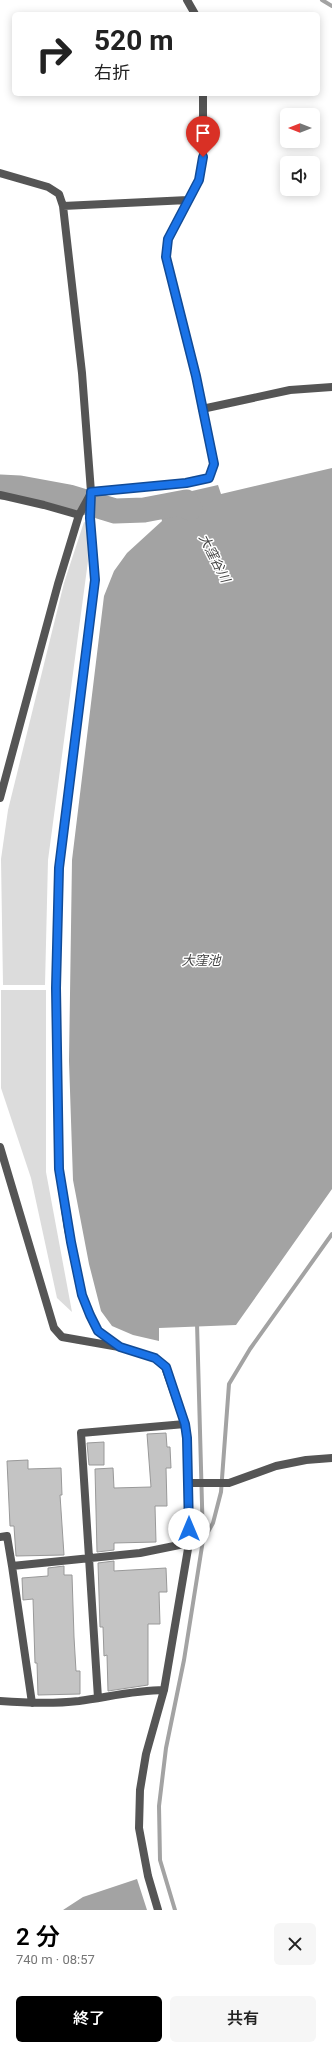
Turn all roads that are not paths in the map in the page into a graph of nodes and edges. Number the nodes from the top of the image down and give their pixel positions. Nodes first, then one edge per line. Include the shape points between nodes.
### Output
1 (187, 0) edge
2 (194, 12) edge
3 (203, 96) edge
4 (0, 173) edge
5 (188, 200) junction
6 (63, 206) junction
7 (332, 387) edge
8 (202, 409) junction
9 (0, 495) edge
10 (90, 495) junction
11 (80, 511) junction
12 (0, 798) edge
13 (0, 1147) edge
14 (120, 1347) junction
15 (185, 1424) junction
16 (332, 1458) edge
17 (191, 1483) junction
18 (0, 1537) edge
19 (189, 1543) junction
20 (88, 1558) junction
21 (12, 1566) junction
22 (164, 1690) junction
23 (98, 1698) junction
24 (0, 1702) edge
25 (32, 1704) junction
26 (158, 1910) edge

1 - 2 street
3 - 5 street via 203,157 199,180
4 - 6 street via 48,188 59,194
5 - 6 street
5 - 8 street via 168,239 166,257
6 - 10 street via 82,373
7 - 8 street via 290,390
8 - 10 street via 214,464 209,478
9 - 11 street
10 - 11 street
10 - 14 street via 95,580 59,868 56,988 59,1169 82,1295 98,1331
11 - 12 street
13 - 14 street via 54,1328 62,1337
14 - 15 street via 155,1358 166,1367
15 - 17 street
15 - 20 street via 81,1433
16 - 17 street via 276,1466 229,1483
17 - 19 street
18 - 21 street via 7,1536
19 - 20 street via 140,1553
19 - 22 street
20 - 21 street
20 - 23 street
21 - 25 street
22 - 23 street
22 - 26 street via 146,1754 140,1790 139,1828 148,1876
23 - 25 street
24 - 25 street

